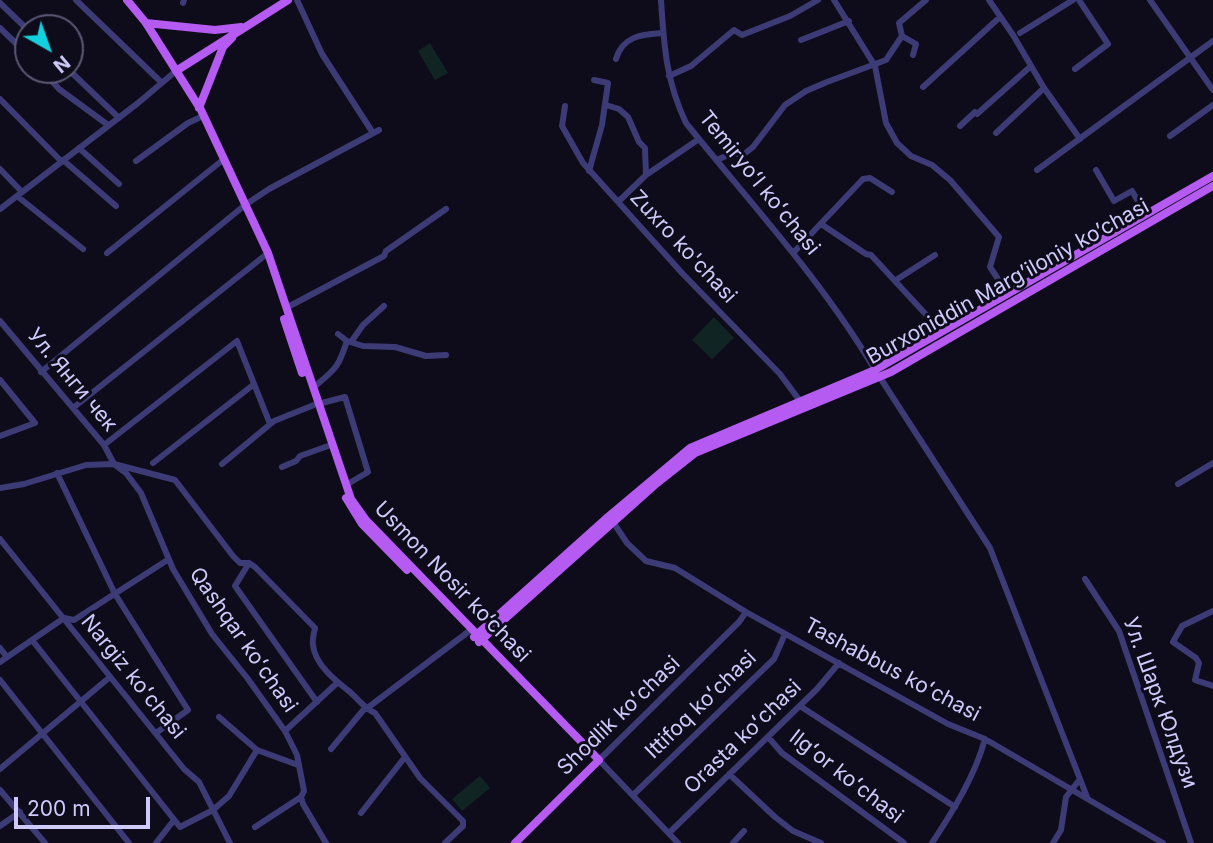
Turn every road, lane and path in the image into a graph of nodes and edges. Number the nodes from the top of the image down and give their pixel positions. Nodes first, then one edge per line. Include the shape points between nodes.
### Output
1 (76, 0) edge
2 (127, 0) edge
3 (288, 0) edge
4 (297, 0) edge
5 (661, 0) edge
6 (818, 0) edge
7 (834, 0) edge
8 (989, 0) edge
9 (1073, 0) edge
10 (1150, 0) edge
11 (922, 1) edge
12 (1082, 1) edge
13 (0, 4) edge
14 (14, 17) edge
15 (1000, 17) junction
16 (849, 21) junction
17 (146, 23) junction
18 (244, 27) junction
19 (0, 28) edge
20 (663, 33) junction
21 (1020, 33) dead end
22 (902, 36) junction
23 (800, 40) dead end
24 (1213, 41) edge
25 (14, 42) edge
26 (913, 55) dead end
27 (1191, 57) junction
28 (616, 59) dead end
29 (875, 66) junction
30 (1031, 66) junction
31 (1075, 69) dead end
32 (176, 71) junction
33 (669, 76) junction
34 (594, 80) dead end
35 (162, 83) junction
36 (55, 84) edge
37 (84, 84) edge
38 (923, 87) dead end
39 (1044, 88) junction
40 (1213, 90) edge
41 (0, 99) edge
42 (606, 105) junction
43 (565, 106) dead end
44 (1213, 106) edge
45 (201, 112) junction
46 (119, 118) junction
47 (108, 125) junction
48 (960, 126) dead end
49 (996, 133) dead end
50 (1170, 136) dead end
51 (699, 139) junction
52 (1080, 139) junction
53 (79, 148) junction
54 (223, 159) junction
55 (717, 160) junction
56 (62, 161) junction
57 (136, 161) dead end
58 (0, 169) edge
59 (1037, 170) dead end
60 (1097, 170) dead end
61 (589, 171) junction
62 (646, 175) junction
63 (1213, 176) edge
64 (119, 184) dead end
65 (1213, 186) edge
66 (892, 192) dead end
67 (20, 194) junction
68 (618, 202) junction
69 (244, 205) junction
70 (116, 206) dead end
71 (0, 209) edge
72 (446, 209) dead end
73 (1146, 215) junction
74 (821, 224) junction
75 (83, 249) dead end
76 (265, 252) junction
77 (107, 253) dead end
78 (793, 253) junction
79 (935, 255) dead end
80 (896, 280) junction
81 (1008, 294) junction
82 (384, 306) dead end
83 (286, 308) junction
84 (0, 321) edge
85 (942, 332) junction
86 (338, 334) dead end
87 (349, 342) junction
88 (446, 355) dead end
89 (41, 372) junction
90 (877, 373) junction
91 (0, 380) edge
92 (253, 385) junction
93 (313, 387) junction
94 (800, 401) junction
95 (316, 405) junction
96 (73, 408) junction
97 (271, 424) junction
98 (323, 424) junction
99 (0, 436) edge
100 (104, 445) junction
101 (328, 446) junction
102 (153, 463) dead end
103 (1213, 463) edge
104 (114, 464) junction
105 (222, 464) dead end
106 (282, 467) dead end
107 (57, 473) junction
108 (1178, 484) dead end
109 (346, 485) junction
110 (0, 488) edge
111 (611, 519) junction
112 (0, 539) edge
113 (169, 559) junction
114 (249, 563) junction
115 (1085, 579) dead end
116 (115, 594) junction
117 (1213, 611) edge
118 (746, 612) junction
119 (64, 618) junction
120 (785, 634) junction
121 (475, 636) junction
122 (32, 640) junction
123 (0, 648) edge
124 (7, 657) junction
125 (0, 662) edge
126 (839, 663) junction
127 (110, 677) junction
128 (0, 680) edge
129 (337, 683) junction
130 (1213, 686) edge
131 (80, 701) junction
132 (317, 702) junction
133 (800, 706) junction
134 (365, 709) junction
135 (219, 717) dead end
136 (285, 731) junction
137 (42, 733) junction
138 (156, 733) junction
139 (768, 737) junction
140 (985, 739) junction
141 (331, 749) dead end
142 (257, 750) junction
143 (405, 757) junction
144 (599, 760) junction
145 (298, 765) junction
146 (0, 769) edge
147 (729, 774) junction
148 (1080, 779) junction
149 (1071, 789) junction
150 (0, 790) edge
151 (633, 795) junction
152 (302, 797) junction
153 (1088, 799) junction
154 (955, 807) junction
155 (214, 810) junction
156 (20, 813) junction
157 (361, 813) dead end
158 (174, 820) junction
159 (0, 826) edge
160 (255, 827) dead end
161 (744, 831) dead end
162 (669, 833) junction
163 (45, 843) edge
164 (129, 843) edge
165 (156, 843) edge
166 (230, 843) edge
167 (326, 843) edge
168 (445, 843) edge
169 (514, 843) edge
170 (678, 843) edge
171 (733, 843) edge
172 (821, 843) edge
173 (904, 843) edge
174 (932, 843) edge
175 (1053, 843) edge
176 (1163, 843) edge
177 (1191, 843) edge

1 - 35 street
2 - 17 main road, Usmon Nosir ko‘chasi
3 - 18 main road
4 - 69 street via 322,54 376,132
5 - 20 street, Temiryoʻl koʻchasi
6 - 33 street via 742,35 734,30 691,66
7 - 16 street
8 - 15 street
9 - 21 street
10 - 27 street
11 - 22 street via 899,23
12 - 31 street via 1108,44
13 - 14 street
15 - 30 street
15 - 38 street
16 - 23 street
16 - 29 street
17 - 18 main road via 215,30
17 - 32 main road, Usmon Nosir ko‘chasi
18 - 32 main road
18 - 45 main road via 223,47
19 - 25 street
20 - 28 street via 624,43
20 - 33 street, Temiryoʻl koʻchasi
22 - 26 street via 917,46
22 - 29 street via 886,60
24 - 27 street
27 - 40 street
27 - 52 street
29 - 55 street via 806,91 786,105 743,155 732,153
29 - 81 street via 886,123 897,143 950,180 999,237 990,267
30 - 39 street
30 - 48 street
32 - 35 street
32 - 45 main road, Usmon Nosir ko‘chasi
33 - 51 street, Temiryoʻl koʻchasi via 686,123
34 - 42 street via 608,83
35 - 46 street
36 - 47 street
37 - 46 street
39 - 49 street
39 - 52 street
41 - 56 street
42 - 61 street
42 - 62 street via 628,117 645,148
43 - 61 street, Zuxro ko'chasi via 564,129
44 - 50 street
45 - 54 main road, Usmon Nosir ko‘chasi
45 - 57 street
46 - 47 street
47 - 53 street
51 - 55 street, Temiryoʻl koʻchasi
51 - 62 street
52 - 59 street
53 - 56 street
53 - 64 street
54 - 69 main road, Usmon Nosir ko‘chasi
54 - 77 street
55 - 78 street, Temiryoʻl koʻchasi
56 - 67 street
56 - 70 street
58 - 67 street
60 - 73 street via 1114,201 1132,191
61 - 68 street, Zuxro ko'chasi
62 - 68 street
63 - 73 main road, Burxoniddin Marg’iloniy ko’chasi
65 - 90 main road, Burxoniddin Marg’iloniy ko’chasi via 989,316
66 - 74 street via 866,178
67 - 71 street
67 - 75 street
68 - 94 street, Zuxro ko'chasi
69 - 76 main road, Usmon Nosir ko‘chasi
69 - 89 street
72 - 83 street via 384,256
73 - 81 main road, Burxoniddin Marg’iloniy ko’chasi
74 - 78 street
74 - 80 street via 871,255
76 - 83 main road, Usmon Nosir ko‘chasi
76 - 95 main road, Usmon Nosir ko‘chasi
76 - 96 street
78 - 90 street, Temiryoʻl koʻchasi via 831,300
79 - 80 street
80 - 85 street
81 - 85 main road, Burxoniddin Marg’iloniy ko’chasi
82 - 87 street
83 - 93 main road, Usmon Nosir ko‘chasi
84 - 89 street, Ул. Янги чек
85 - 90 main road, Burxoniddin Marg’iloniy ko’chasi
86 - 87 street
87 - 88 street via 426,356
87 - 93 street via 336,368
89 - 96 street, Ул. Янги чек
90 - 94 main road, Burxoniddin Marg’iloniy ko’chasi
90 - 111 main road, Burxoniddin Marg’iloniy ko’chasi via 695,453
90 - 148 street, Temiryoʻl koʻchasi via 990,548
91 - 99 street via 36,423
92 - 97 street
92 - 100 street via 237,341
92 - 102 street
93 - 95 main road, Usmon Nosir ko‘chasi
94 - 111 main road, Burxoniddin Marg’iloniy ko’chasi via 690,448
95 - 97 street
95 - 98 main road, Usmon Nosir ko‘chasi
95 - 109 street via 345,397 368,472
96 - 100 street, Ул. Янги чек
97 - 105 street
98 - 101 main road, Usmon Nosir ko‘chasi
98 - 109 main road, Usmon Nosir ko‘chasi
100 - 104 street, Ул. Янги чек
101 - 106 street
101 - 121 main road, Usmon Nosir ko‘chasi via 346,498 362,524
103 - 108 street
104 - 107 street
104 - 113 street, Qashqar koʻchasi via 141,493
104 - 114 street via 175,480 233,556 240,563
107 - 110 street
107 - 116 street
109 - 121 main road, Usmon Nosir ko‘chasi via 366,520
111 - 118 street, Tashabbus koʻchasi via 646,561 675,568
111 - 121 main road, Burxoniddin Marg’iloniy ko’chasi
112 - 119 street, Nargiz koʻchasi
113 - 116 street
113 - 136 street, Qashqar koʻchasi via 212,634
114 - 129 street via 315,628 312,646
114 - 132 street via 235,586
115 - 177 street, Ул. Шарк Юлдузи via 1119,631
116 - 119 street via 74,620
116 - 138 street via 188,710
117 - 130 street via 1182,626 1173,642 1199,663 1195,680
118 - 120 street, Tashabbus koʻchasi
118 - 144 street, Shodlik koʻchasi
119 - 122 street
119 - 127 street, Nargiz koʻchasi
120 - 126 street, Tashabbus koʻchasi
120 - 151 street, Ittifoq koʻchasi via 774,659
121 - 134 street
121 - 144 main road, Usmon Nosir ko‘chasi
122 - 124 street
122 - 131 street
123 - 124 street
124 - 125 street
126 - 133 street, Orasta koʻchasi
126 - 140 street, Tashabbus koʻchasi
127 - 131 street
127 - 138 street, Nargiz koʻchasi
128 - 137 street
129 - 132 street
129 - 134 street
131 - 137 street
131 - 158 street
132 - 136 street
133 - 139 street, Orasta koʻchasi
133 - 154 street
134 - 141 street
134 - 143 street via 375,713
135 - 142 street
136 - 145 street, Qashqar koʻchasi
137 - 146 street
137 - 164 street
138 - 155 street, Nargiz koʻchasi via 199,782
139 - 147 street, Orasta koʻchasi
139 - 173 street, Ilgʻor koʻchasi
140 - 149 street, Tashabbus koʻchasi
140 - 154 street
142 - 145 street
142 - 155 street via 229,796
143 - 157 street
143 - 168 street via 463,821
144 - 151 street
144 - 169 main road, Shodlik koʻchasi
145 - 152 street, Qashqar koʻchasi
147 - 162 street, Orasta koʻchasi
147 - 172 street via 793,831
148 - 149 street
148 - 153 street, Temiryoʻl koʻchasi
149 - 153 street, Tashabbus koʻchasi
149 - 175 street
150 - 156 street
151 - 162 street
152 - 160 street
152 - 167 street, Qashqar koʻchasi
153 - 176 street, Tashabbus koʻchasi
154 - 174 street
155 - 158 street via 180,827
155 - 166 street, Nargiz koʻchasi
156 - 159 street
156 - 163 street
158 - 165 street
161 - 171 street
162 - 170 street

